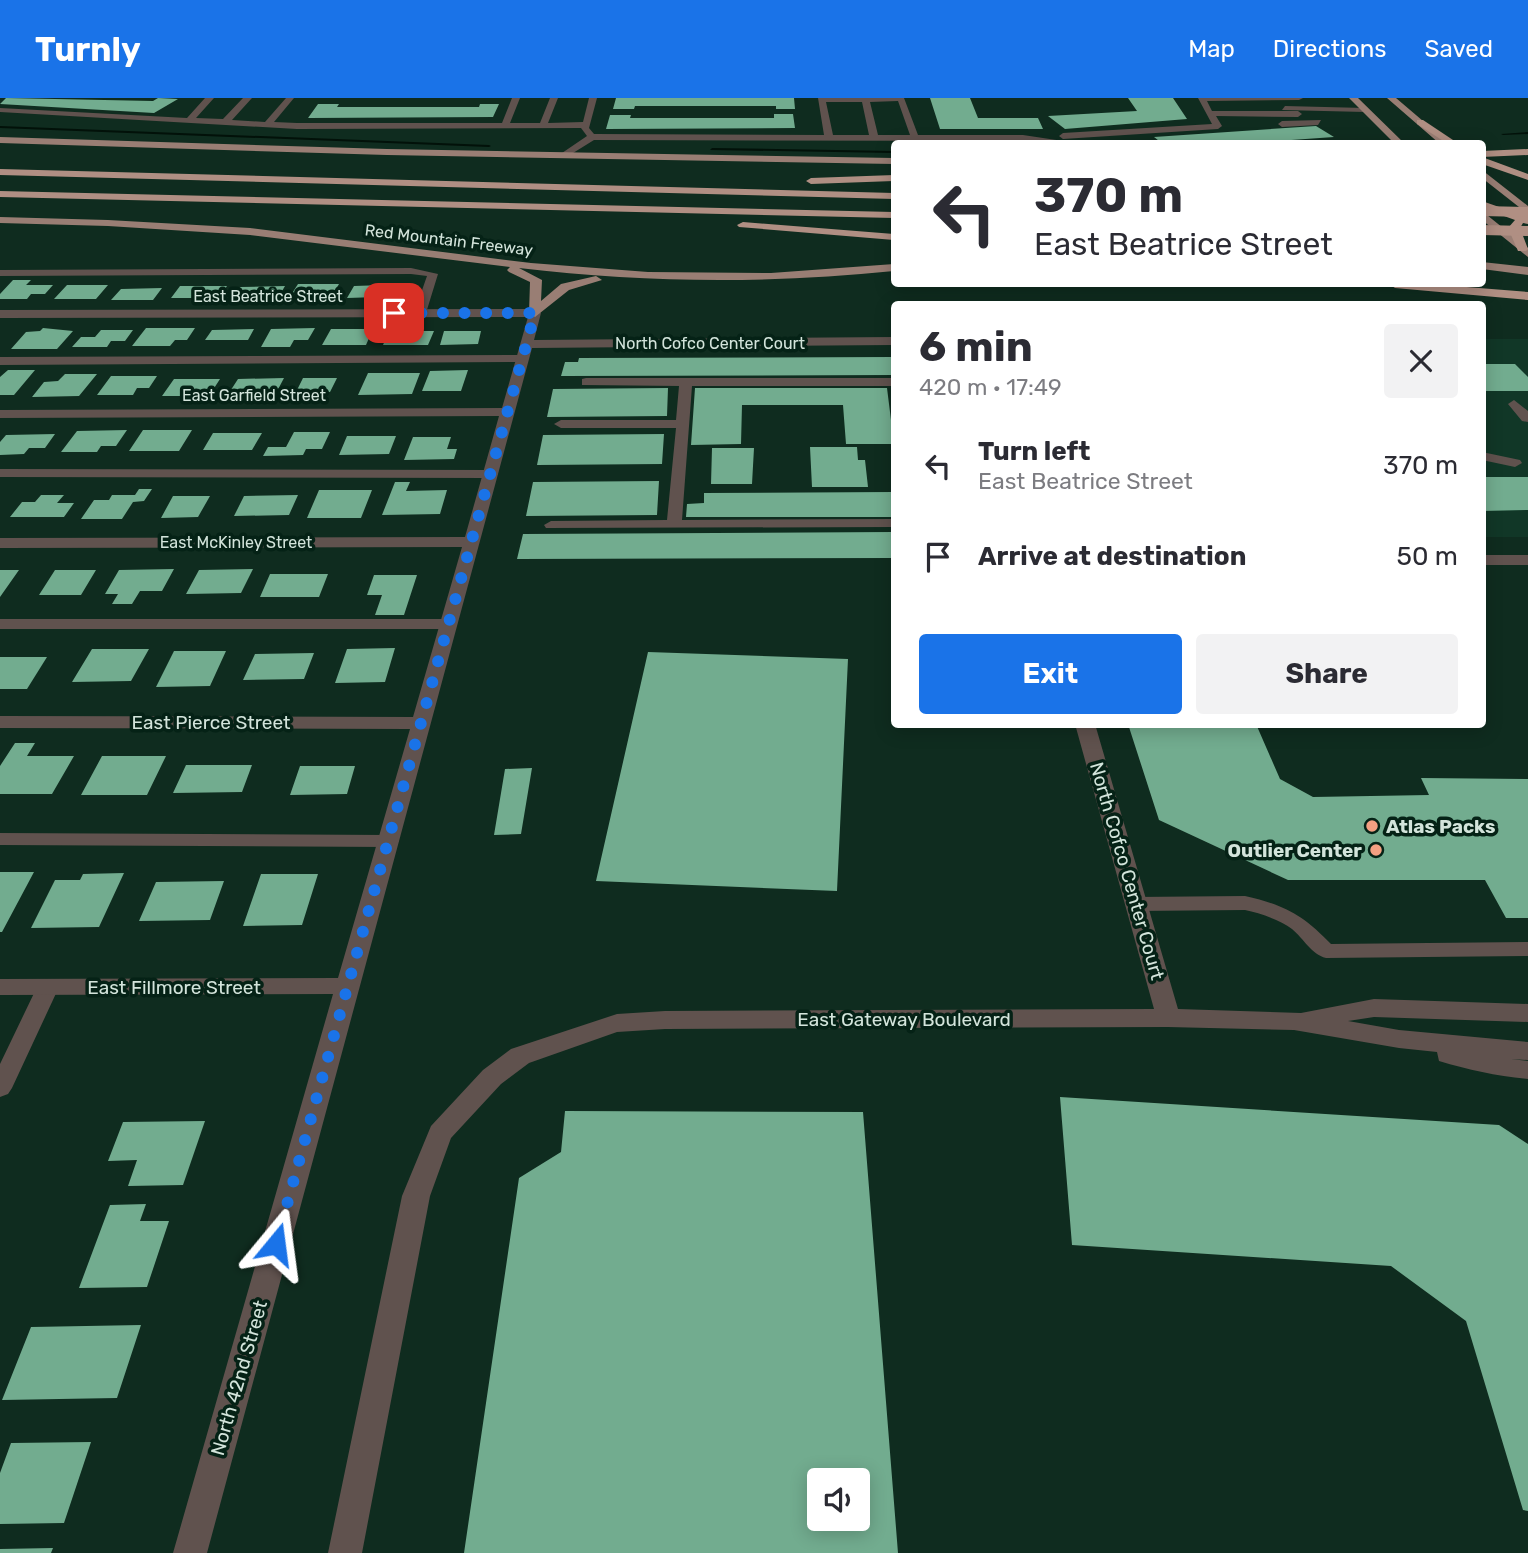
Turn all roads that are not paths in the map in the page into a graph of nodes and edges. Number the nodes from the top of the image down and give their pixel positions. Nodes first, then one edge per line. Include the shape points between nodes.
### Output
1 (210, 98) edge
2 (248, 98) edge
3 (290, 98) edge
4 (516, 98) edge
5 (554, 98) edge
6 (593, 98) edge
7 (1353, 98) edge
8 (1391, 98) edge
9 (865, 99) edge
10 (1299, 99) edge
11 (0, 110) edge
12 (1365, 110) junction
13 (1209, 111) junction
14 (188, 121) junction
15 (224, 122) junction
16 (1318, 122) dead end
17 (1420, 122) junction
18 (267, 125) junction
19 (505, 125) junction
20 (543, 125) junction
21 (587, 125) junction
22 (1265, 125) dead end
23 (1381, 126) junction
24 (592, 137) junction
25 (829, 138) junction
26 (874, 138) junction
27 (915, 138) junction
28 (1023, 138) junction
29 (0, 140) edge
30 (1042, 140) edge
31 (1388, 140) edge
32 (1397, 140) edge
33 (1441, 140) edge
34 (1449, 140) edge
35 (1528, 152) edge
36 (565, 155) junction
37 (1486, 157) edge
38 (1528, 157) edge
39 (1486, 158) edge
40 (1486, 160) edge
41 (891, 161) edge
42 (0, 172) edge
43 (1486, 176) edge
44 (1528, 177) edge
45 (891, 178) edge
46 (354, 181) junction
47 (0, 194) edge
48 (1507, 194) junction
49 (891, 196) edge
50 (220, 200) junction
51 (1486, 205) edge
52 (1486, 212) edge
53 (1486, 212) edge
54 (891, 215) edge
55 (1486, 216) edge
56 (1522, 217) edge
57 (0, 220) edge
58 (723, 223) dead end
59 (737, 224) dead end
60 (1497, 227) junction
61 (1486, 230) edge
62 (1528, 231) edge
63 (1486, 234) edge
64 (891, 237) edge
65 (1525, 252) edge
66 (453, 257) junction
67 (1486, 266) edge
68 (891, 268) edge
69 (1528, 271) edge
70 (0, 273) edge
71 (775, 277) junction
72 (1486, 286) edge
73 (1428, 287) edge
74 (1528, 289) edge
75 (1528, 296) edge
76 (420, 313) junction
77 (535, 313) junction
78 (0, 314) edge
79 (891, 341) edge
80 (524, 352) junction
81 (0, 361) edge
82 (686, 382) junction
83 (891, 382) edge
84 (586, 383) dead end
85 (1514, 404) dead end
86 (508, 412) junction
87 (0, 414) edge
88 (1527, 418) edge
89 (561, 424) dead end
90 (682, 424) junction
91 (1486, 457) edge
92 (1515, 463) dead end
93 (0, 473) edge
94 (491, 474) junction
95 (891, 523) edge
96 (674, 524) junction
97 (551, 525) dead end
98 (472, 542) junction
99 (0, 543) edge
100 (1528, 560) edge
101 (1486, 561) edge
102 (0, 624) edge
103 (449, 624) junction
104 (0, 722) edge
105 (422, 723) junction
106 (1087, 728) edge
107 (0, 839) edge
108 (389, 841) junction
109 (1135, 904) junction
110 (1528, 949) edge
111 (349, 986) junction
112 (0, 987) edge
113 (48, 987) junction
114 (1528, 1013) edge
115 (1168, 1018) junction
116 (1294, 1021) junction
117 (1399, 1039) junction
118 (1528, 1051) edge
119 (1528, 1070) edge
120 (0, 1088) edge
121 (190, 1553) edge
122 (345, 1553) edge

1 - 14 lane
2 - 15 lane
3 - 18 lane
4 - 19 lane
5 - 20 lane
6 - 21 lane
7 - 12 main road
8 - 17 main road
9 - 25 lane via 821,100
9 - 26 lane
9 - 27 lane via 901,99
10 - 13 lane via 1201,99
11 - 14 lane
12 - 13 lane via 1319,114
12 - 23 main road
13 - 28 lane via 1223,126
14 - 15 lane
15 - 18 lane
16 - 22 lane
17 - 33 main road
17 - 34 highway
18 - 19 lane
19 - 20 lane
20 - 21 lane
21 - 24 lane
23 - 31 main road
23 - 32 main road
24 - 25 lane
24 - 36 lane
25 - 26 lane
26 - 27 lane
27 - 28 lane
28 - 30 lane
29 - 36 main road
35 - 37 highway
36 - 41 main road
38 - 39 highway
40 - 44 highway
42 - 46 highway
43 - 48 main road
45 - 46 highway
46 - 49 highway
47 - 50 highway, Red Mountain Freeway
48 - 56 main road
48 - 56 main road
50 - 54 highway, Red Mountain Freeway
50 - 58 highway
51 - 56 highway
52 - 56 main road
53 - 56 highway, bridge
55 - 60 main road
56 - 60 main road
56 - 65 highway via 1514,233
57 - 66 main road, Red Mountain Freeway via 238,231
59 - 64 highway
60 - 63 main road
60 - 65 main road
61 - 62 highway, bridge
66 - 71 main road, Red Mountain Freeway via 593,272
66 - 77 main road via 533,277 537,283
67 - 69 main road
68 - 71 main road, Red Mountain Freeway
70 - 76 lane via 433,274
71 - 77 main road via 589,281 560,289
72 - 74 highway
73 - 75 highway
76 - 77 street, East Beatrice Street
76 - 78 street, East Beatrice Street
77 - 80 street, North 42nd Street
79 - 80 street, North Cofco Center Court
80 - 81 lane
80 - 86 street, North 42nd Street
82 - 83 lane
82 - 84 lane
82 - 90 lane
85 - 88 lane
86 - 87 street, East Garfield Street
86 - 94 street, North 42nd Street
89 - 90 lane
90 - 96 lane
91 - 92 lane
93 - 94 lane
94 - 98 street, North 42nd Street
95 - 96 lane
96 - 97 lane
98 - 99 street, East McKinley Street
98 - 103 street, North 42nd Street
100 - 101 street
102 - 103 lane
103 - 105 street, North 42nd Street
104 - 105 street, East Pierce Street
105 - 108 street, North 42nd Street
106 - 109 street, North Cofco Center Court
107 - 108 lane
108 - 111 street, North 42nd Street
109 - 110 lane via 1245,903 1263,907 1298,923 1326,951
109 - 115 street, North Cofco Center Court
111 - 113 street, East Fillmore Street
111 - 121 street, North 42nd Street
112 - 113 street, East Fillmore Street
113 - 120 lane
114 - 116 street, East Gateway Boulevard via 1374,1008
115 - 116 street, East Gateway Boulevard
115 - 122 street, East Gateway Boulevard via 665,1020 617,1023 520,1056 492,1077 440,1133 416,1196
116 - 117 street, East Gateway Boulevard
117 - 118 street, East Gateway Boulevard
117 - 119 street, East Gateway Boulevard via 1486,1065

